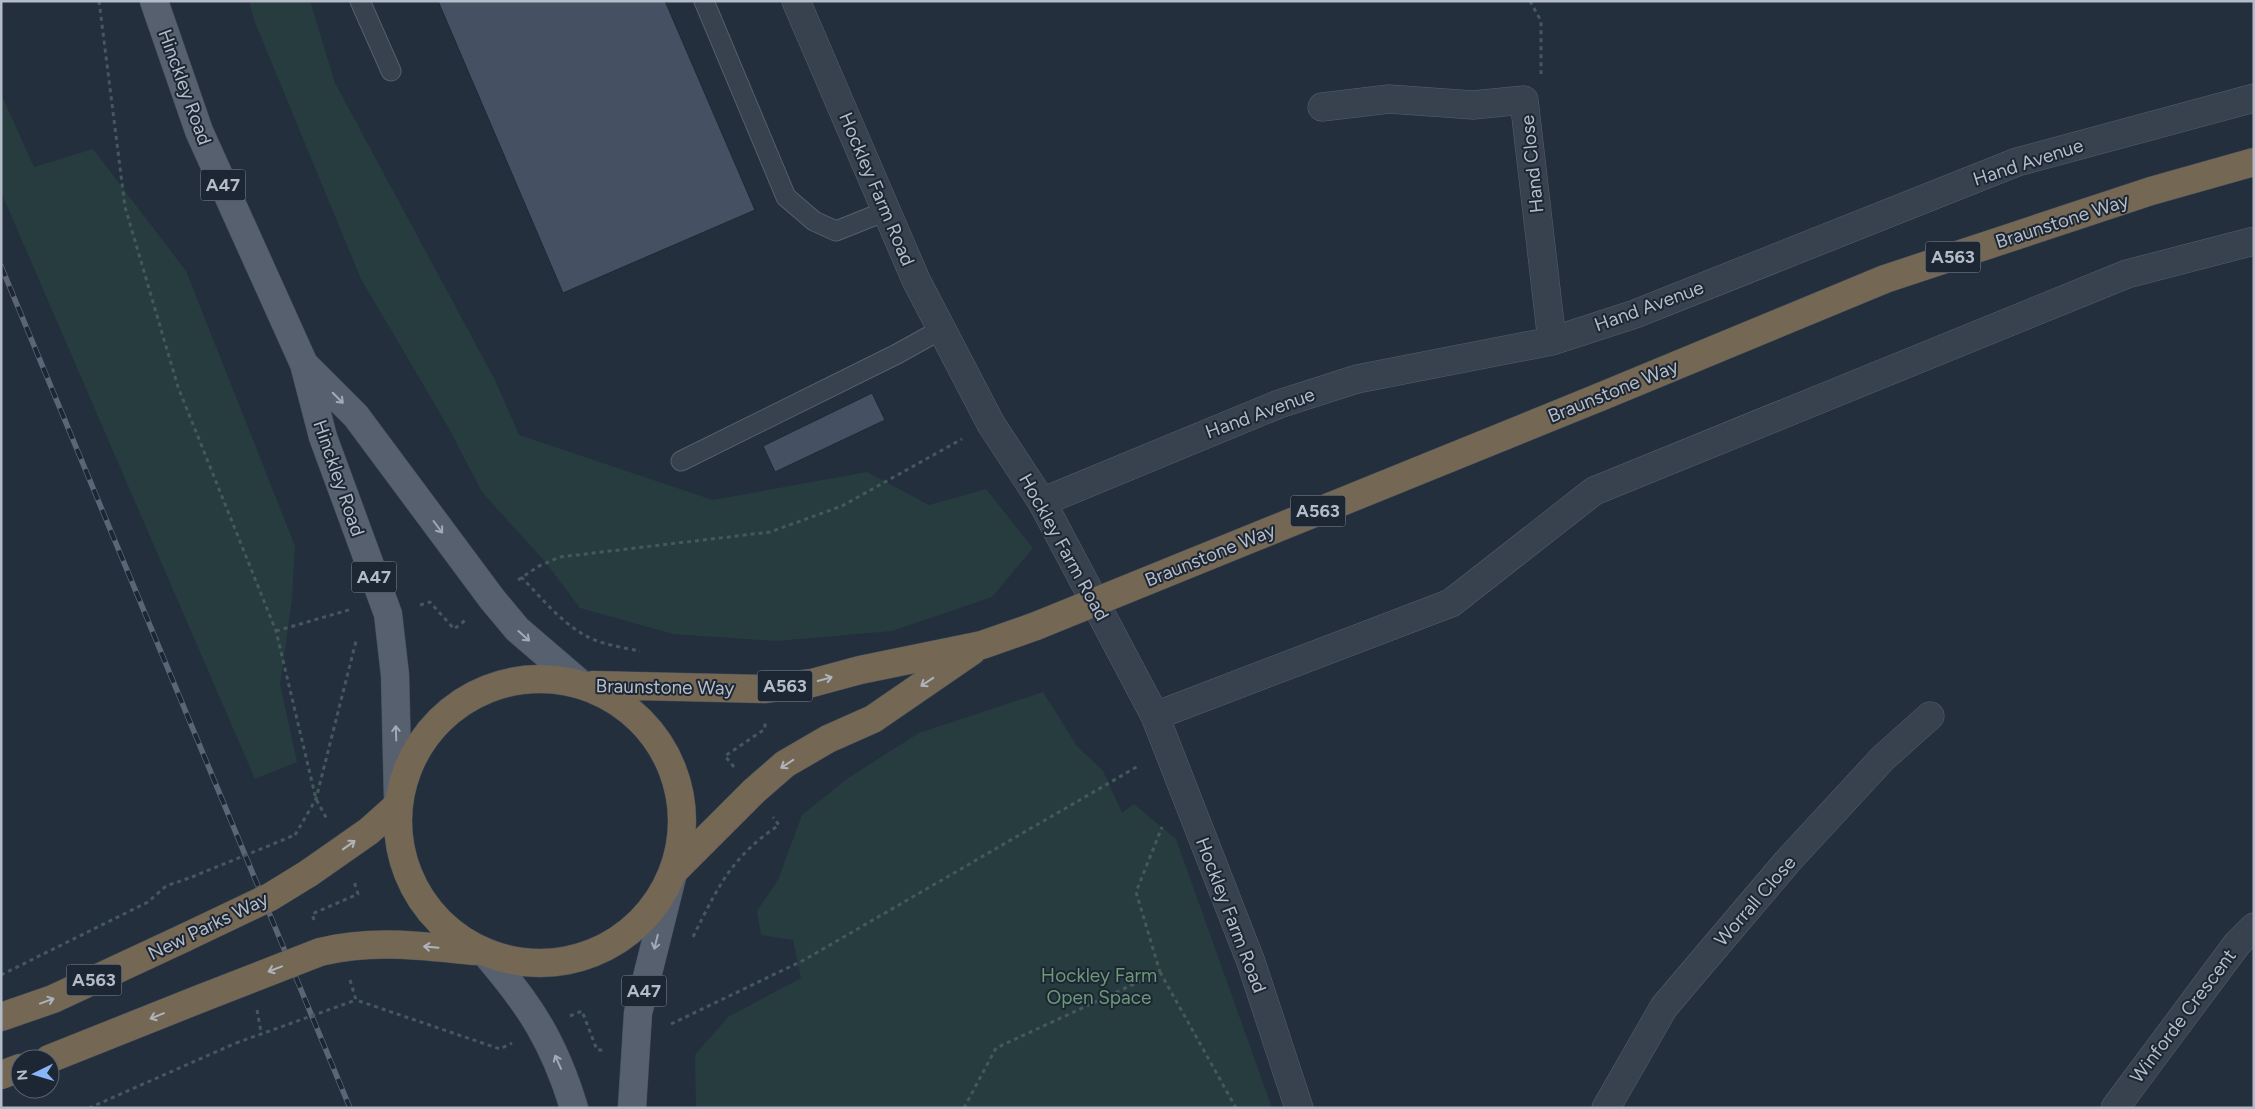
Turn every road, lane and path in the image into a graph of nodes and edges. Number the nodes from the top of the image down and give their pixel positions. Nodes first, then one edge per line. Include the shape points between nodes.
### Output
1 (99, 1) edge
2 (154, 1) edge
3 (360, 1) edge
4 (704, 1) edge
5 (1530, 1) edge
6 (801, 3) edge
7 (391, 71) dead end
8 (2254, 98) edge
9 (1524, 100) junction
10 (1322, 107) dead end
11 (2254, 162) edge
12 (886, 211) junction
13 (2254, 241) edge
14 (942, 329) junction
15 (1552, 341) junction
16 (304, 364) junction
17 (991, 424) junction
18 (682, 461) dead end
19 (1042, 502) junction
20 (357, 608) dead end
21 (276, 632) junction
22 (982, 645) junction
23 (649, 653) dead end
24 (582, 685) junction
25 (764, 689) junction
26 (1155, 716) junction
27 (1930, 716) dead end
28 (1144, 772) dead end
29 (754, 791) junction
30 (316, 799) dead end
31 (398, 802) junction
32 (1191, 812) junction
33 (295, 835) dead end
34 (673, 874) junction
35 (2254, 927) edge
36 (693, 938) dead end
37 (482, 953) junction
38 (1160, 972) junction
39 (1, 975) edge
40 (350, 977) dead end
41 (356, 1000) junction
42 (672, 1016) dead end
43 (1, 1017) edge
44 (670, 1024) junction
45 (543, 1029) junction
46 (670, 1032) dead end
47 (634, 1053) junction
48 (60, 1055) edge
49 (89, 1108) edge
50 (574, 1108) edge
51 (632, 1108) edge
52 (964, 1108) edge
53 (1236, 1108) edge
54 (1299, 1108) edge
55 (1606, 1108) edge
56 (2115, 1108) edge

1 - 21 path via 125,207 178,387
2 - 16 main road, Hinckley Road / A47 via 199,130
3 - 7 lane
4 - 12 lane via 786,197 814,221 836,231
5 - 9 path via 1541,21 1542,72
6 - 12 street, Hockley Farm Road
8 - 15 street, Hand Avenue via 2018,162 1635,314
9 - 10 street, Hand Close via 1472,105 1389,99
9 - 15 street, Hand Close
11 - 22 highway, Braunstone Way / A563, bridge via 2151,191 1885,279 1036,626
12 - 14 street, Hockley Farm Road
13 - 26 street via 2127,274 1594,491 1451,603
14 - 17 street, Hockley Farm Road
14 - 18 lane
15 - 19 street, Hand Avenue via 1357,379 1278,404
16 -> 24 main road, Hinckley Road / A47 via 356,416 517,629
31 -> 16 main road, Hinckley Road / A47 via 395,676 388,614 323,437
17 - 19 street, Hockley Farm Road
17 - 23 path via 842,506 770,532 560,557 521,577 554,612 581,633 609,645
19 - 26 street, Hockley Farm Road
20 - 21 path
21 - 30 path
25 -> 22 highway, Braunstone Way / A563 via 812,683
22 -> 29 highway, Braunstone Way / A563 via 873,719 828,739 785,764
24 - 25 highway, Braunstone Way / A563
24 - 31 highway, A563 via 540,678 501,684 463,700 433,726 410,760
24 - 34 highway, A563 via 614,699 640,719 661,744 675,774 682,806 682,838
25 - 29 path via 765,729 725,756
26 - 32 street, Hockley Farm Road
27 - 55 street, Worrall Close via 1883,758 1826,820 1664,1007
28 - 44 path via 1141,764 804,960
29 - 34 highway, Braunstone Way / A563
29 - 36 path via 779,825 755,841 735,862 715,893
31 - 37 highway, A563 via 398,841 407,875 425,906 449,932
43 -> 31 highway, New Parks Way / A563, bridge via 54,999 270,897 310,873 369,830
32 - 38 path via 1165,819 1136,892
32 - 54 street, Hockley Farm Road via 1251,962
33 - 39 path, bridge via 166,886 148,902
34 - 37 highway, A563 via 648,915 614,944 573,961 529,964
34 -> 47 main road, A47 via 638,1014
35 - 56 street, Winforde Crescent via 2237,944
37 - 45 main road via 518,991
37 -> 48 highway, A563, bridge via 374,943 347,945 320,952
38 - 52 path via 996,1048
38 - 53 path
40 - 41 path
41 - 45 path via 500,1048
41 - 49 path, bridge via 236,1043
42 - 44 path
44 - 46 path
45 - 47 path via 582,1011 597,1050
50 -> 45 main road via 561,1068
47 - 51 main road, A47

